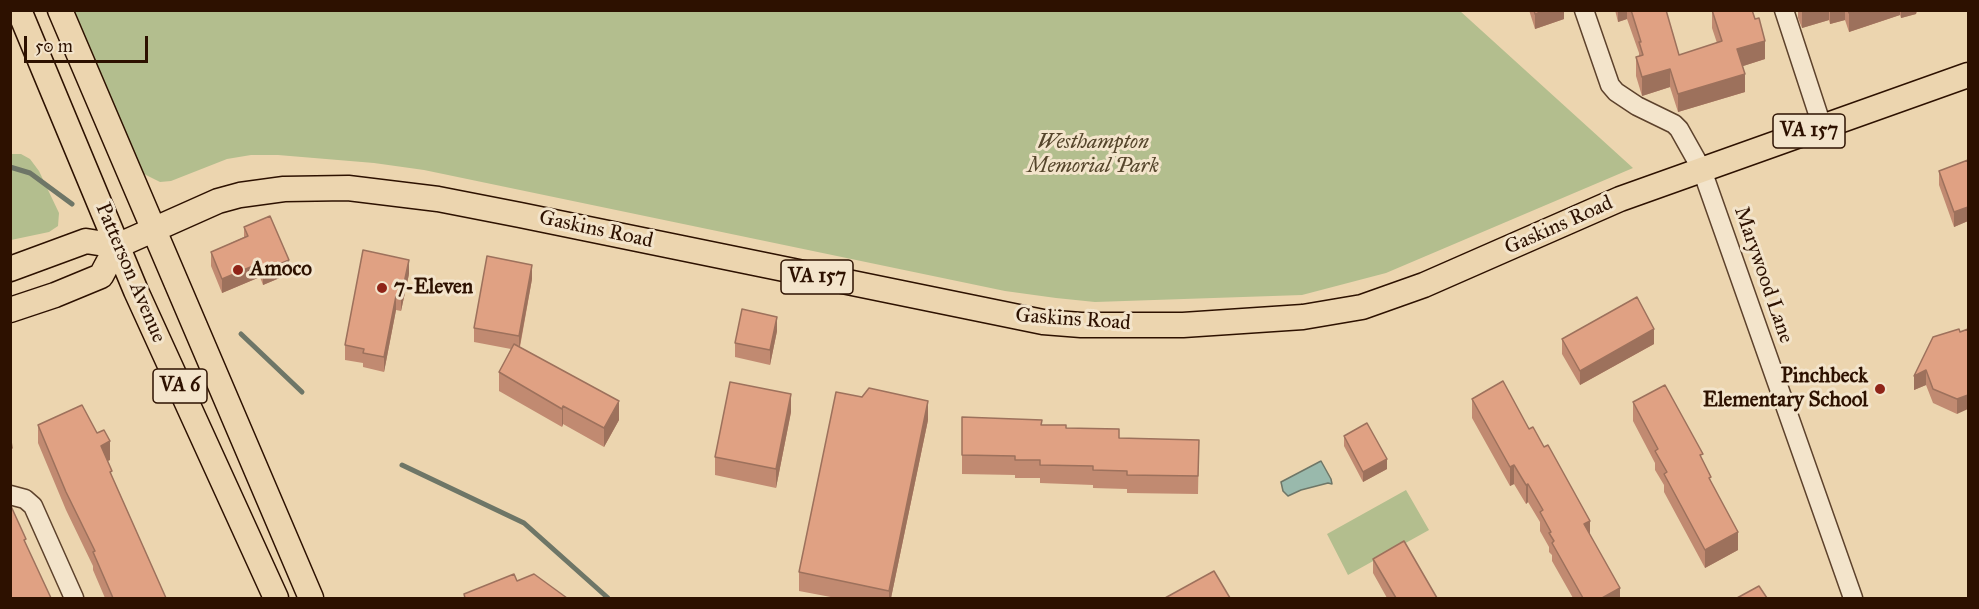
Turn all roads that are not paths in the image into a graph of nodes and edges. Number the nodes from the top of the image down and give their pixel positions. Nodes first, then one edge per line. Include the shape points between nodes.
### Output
1 (19, 10) edge
2 (60, 10) edge
3 (1584, 10) edge
4 (1784, 10) edge
5 (1968, 75) edge
6 (1822, 126) junction
7 (1702, 170) junction
8 (153, 230) junction
9 (117, 246) junction
10 (10, 269) edge
11 (10, 310) edge
12 (10, 495) edge
13 (74, 598) edge
14 (276, 598) edge
15 (311, 598) edge
16 (1853, 598) edge

1 - 9 main road, Patterson Avenue / VA 6
2 - 8 main road, Patterson Avenue / VA 6
3 - 7 street, Marywood Lane via 1610,85 1637,106 1674,124
4 - 6 street
5 - 6 main road, Gaskins Road / VA 157
6 - 7 main road, Gaskins Road / VA 157
7 - 8 main road, Gaskins Road / VA 157 via 1589,211 1424,285 1362,307 1303,317 1183,325 1043,322 520,214 376,190 318,188 251,193 218,201
7 - 16 street, Marywood Lane
8 - 9 main road, VA 157
8 - 15 main road, Patterson Avenue / VA 6
9 - 10 main road via 86,241
9 - 11 main road via 102,276
9 - 14 main road, Patterson Avenue / VA 6
12 - 13 street via 25,498 33,506

